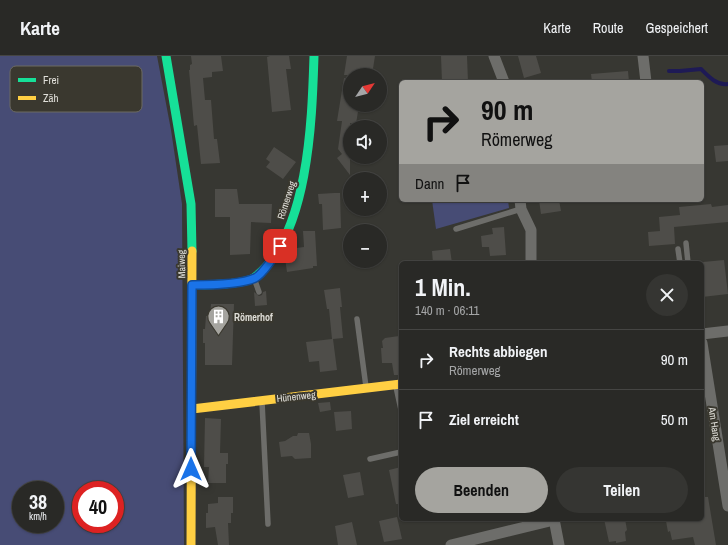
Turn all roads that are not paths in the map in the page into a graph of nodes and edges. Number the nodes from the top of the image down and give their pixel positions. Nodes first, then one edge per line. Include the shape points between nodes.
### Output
1 (166, 56) edge
2 (314, 56) edge
3 (494, 56) edge
4 (643, 56) edge
5 (503, 80) edge
6 (646, 80) edge
7 (521, 204) edge
8 (456, 229) dead end
9 (686, 243) dead end
10 (678, 249) dead end
11 (531, 261) edge
12 (680, 261) edge
13 (688, 261) edge
14 (254, 278) junction
15 (192, 285) junction
16 (259, 292) dead end
17 (357, 319) dead end
18 (728, 332) edge
19 (704, 334) edge
20 (704, 356) edge
21 (398, 384) edge
22 (367, 389) junction
23 (262, 400) junction
24 (192, 409) junction
25 (399, 452) edge
26 (370, 459) dead end
27 (728, 506) edge
28 (550, 521) edge
29 (554, 521) edge
30 (268, 524) dead end
31 (191, 545) edge
32 (451, 545) edge
33 (559, 545) edge

1 - 15 street, Maiweg via 191,204
2 - 14 street, Römerweg via 306,174 293,218 276,255
3 - 5 street
4 - 6 street
7 - 8 lane
7 - 11 street via 531,230
9 - 13 lane
10 - 12 lane
14 - 15 street via 240,283
14 - 16 lane
15 - 24 street, Maiweg
17 - 22 lane
18 - 19 street
20 - 27 street, Am Hang
21 - 22 street, Hünenweg
22 - 23 street, Hünenweg
23 - 24 street, Hünenweg
23 - 30 lane
24 - 31 street, Maiweg
25 - 26 lane
28 - 32 street
29 - 33 street

